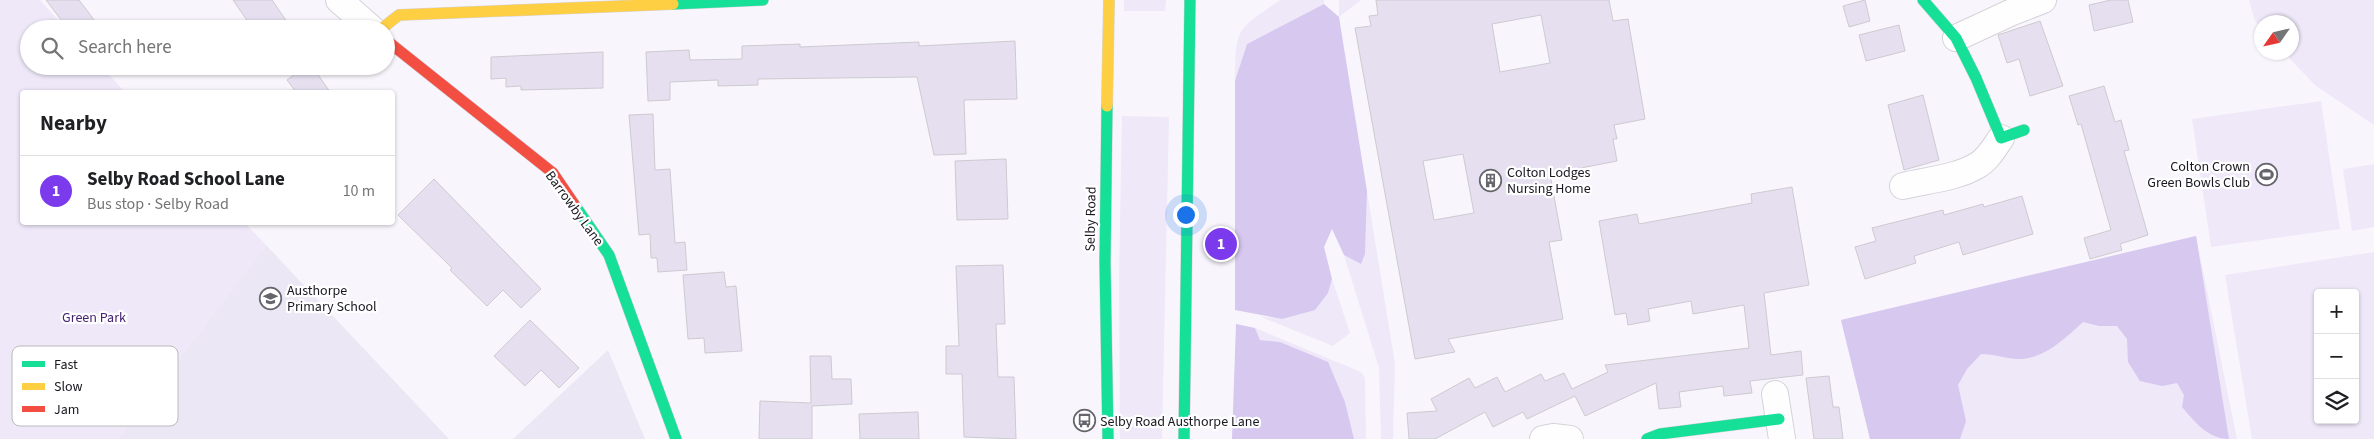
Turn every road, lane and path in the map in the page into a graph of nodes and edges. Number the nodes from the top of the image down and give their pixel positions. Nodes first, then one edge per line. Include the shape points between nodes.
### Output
1 (340, 0) edge
2 (763, 0) edge
3 (1109, 0) edge
4 (1190, 0) edge
5 (1923, 0) edge
6 (2043, 0) edge
7 (362, 20) edge
8 (393, 20) edge
9 (1956, 38) junction
10 (395, 47) edge
11 (2012, 134) joint
12 (1903, 186) dead end
13 (1775, 394) dead end
14 (1780, 429) edge
15 (676, 439) edge
16 (1108, 439) edge
17 (1184, 439) edge
18 (1543, 439) edge
19 (1570, 439) edge
20 (1647, 439) edge

1 - 7 street
2 - 8 street via 399,15
3 - 16 street, Selby Road via 1105,262
4 - 17 street
5 - 9 street
6 - 9 street
9 - 11 street via 1976,78
10 - 15 street, Barrowby Lane via 553,173 609,255
11 - 12 street via 1978,165 1960,173
13 - 14 street
14 - 20 street via 1660,434
18 - 19 street

